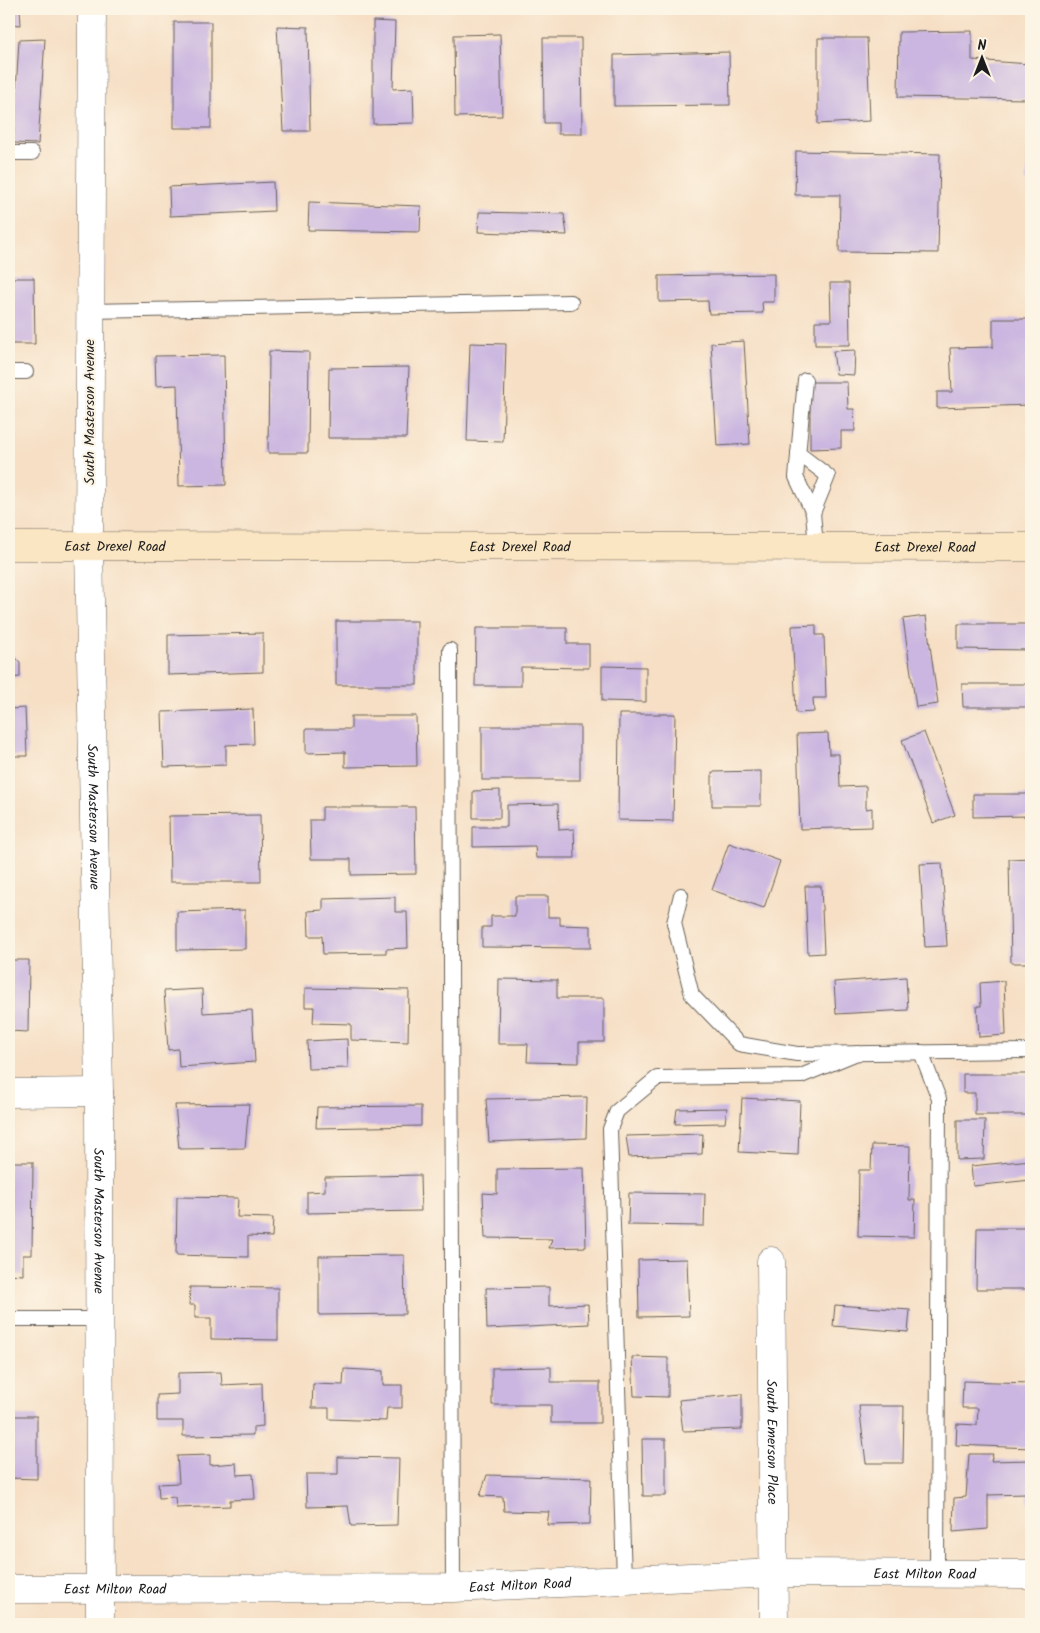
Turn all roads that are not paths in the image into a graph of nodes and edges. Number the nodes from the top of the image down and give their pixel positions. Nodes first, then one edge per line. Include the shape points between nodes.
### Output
1 (92, 9) edge
2 (9, 153) edge
3 (32, 153) dead end
4 (571, 302) dead end
5 (89, 311) junction
6 (9, 372) edge
7 (26, 372) dead end
8 (805, 380) dead end
9 (798, 453) junction
10 (813, 513) junction
11 (89, 545) junction
12 (9, 546) edge
13 (816, 546) junction
14 (1031, 547) edge
15 (450, 650) dead end
16 (681, 895) dead end
17 (1031, 1051) edge
18 (921, 1052) junction
19 (857, 1054) junction
20 (100, 1092) junction
21 (9, 1093) edge
22 (771, 1261) dead end
23 (9, 1319) edge
24 (98, 1319) junction
25 (774, 1573) junction
26 (937, 1574) junction
27 (1031, 1574) edge
28 (624, 1580) junction
29 (100, 1588) junction
30 (453, 1588) junction
31 (9, 1589) edge
32 (100, 1624) edge
33 (774, 1624) edge

1 - 5 street, South Masterson Avenue
2 - 3 lane
4 - 5 lane
5 - 11 street, South Masterson Avenue
6 - 7 lane
8 - 9 lane
9 - 10 lane via 796,477
9 - 10 lane via 828,476
10 - 13 lane
11 - 12 street, East Drexel Road
11 - 13 street, East Drexel Road
11 - 20 street, South Masterson Avenue
13 - 14 street, East Drexel Road
15 - 30 lane
16 - 19 lane via 674,923 692,996 739,1044 797,1054
17 - 18 lane
18 - 19 lane
18 - 26 lane via 939,1099
19 - 28 lane via 801,1076 657,1078 617,1111 610,1129
20 - 21 street
20 - 24 street, South Masterson Avenue
22 - 25 street, South Emerson Place
23 - 24 lane
24 - 29 street, South Masterson Avenue
25 - 26 street, East Milton Road
25 - 28 street, East Milton Road
25 - 33 street, South Emerson Place
26 - 27 street, East Milton Road
28 - 30 street, East Milton Road
29 - 30 street, East Milton Road
29 - 31 street, East Milton Road
29 - 32 street, South Masterson Avenue

